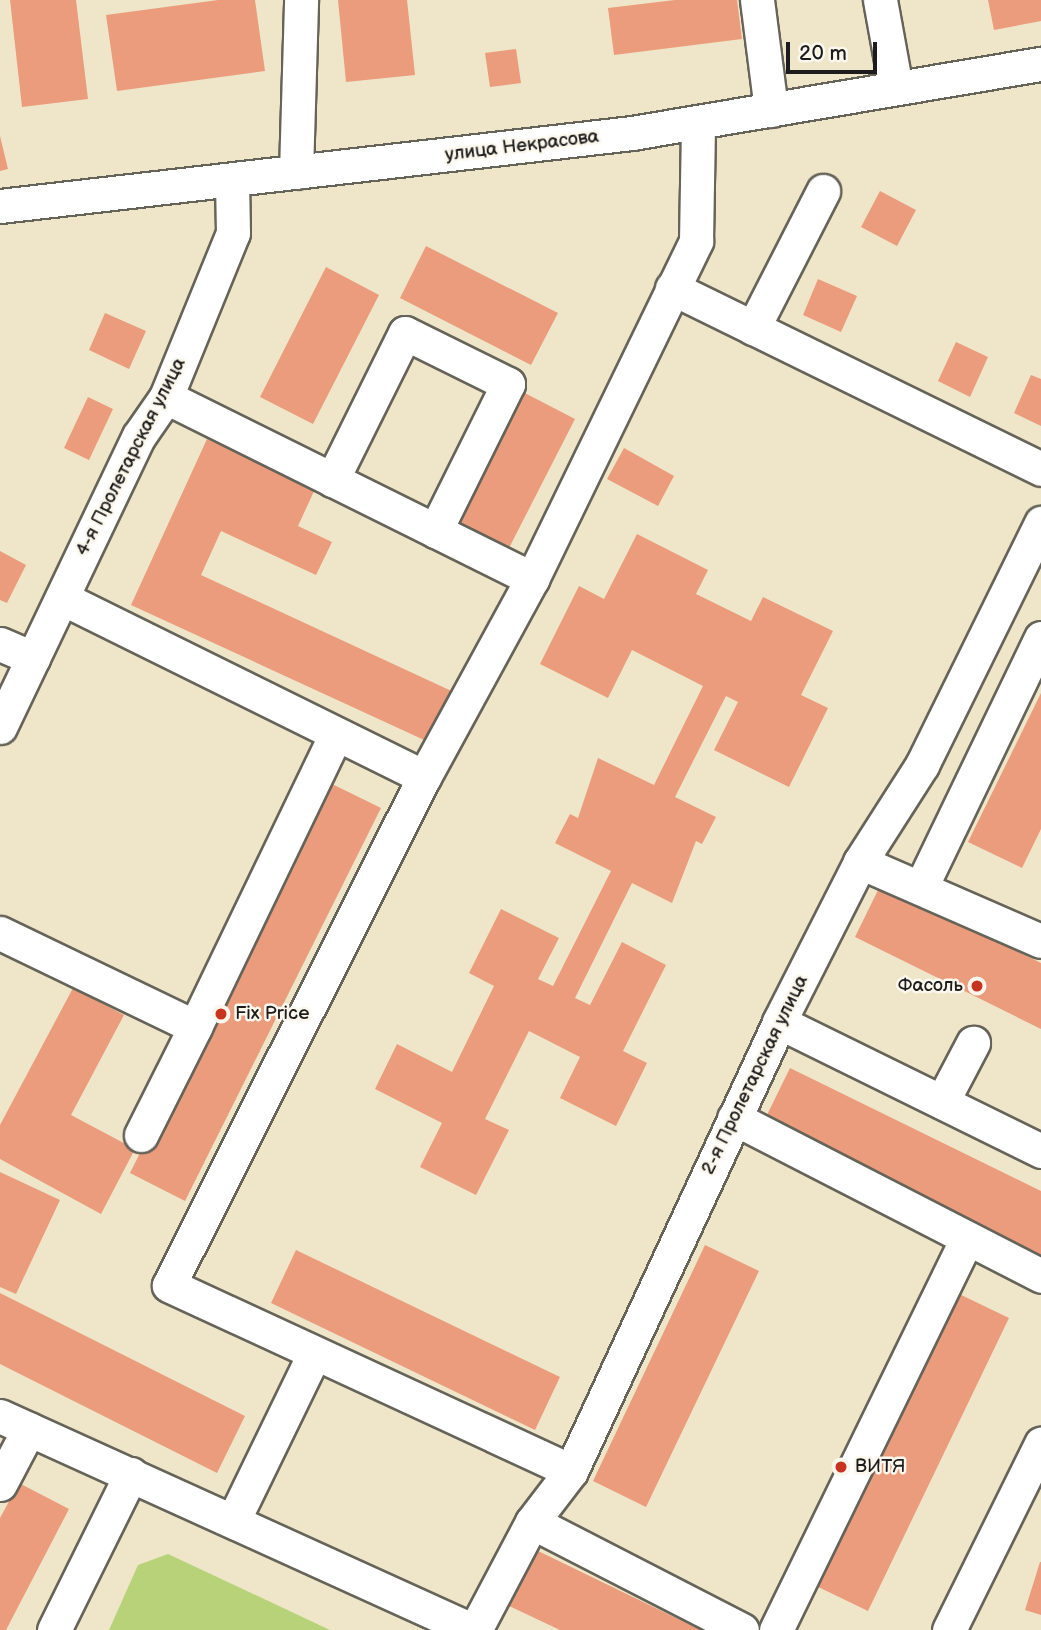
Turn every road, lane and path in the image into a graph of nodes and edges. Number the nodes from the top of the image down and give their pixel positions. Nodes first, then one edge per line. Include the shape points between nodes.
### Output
1 (302, 0) edge
2 (757, 0) edge
3 (880, 0) edge
4 (1041, 64) edge
5 (896, 89) junction
6 (771, 110) junction
7 (698, 122) junction
8 (296, 172) junction
9 (232, 180) junction
10 (823, 191) dead end
11 (0, 206) edge
12 (672, 288) junction
13 (753, 328) junction
14 (166, 397) junction
15 (1041, 469) edge
16 (332, 480) junction
17 (1041, 523) edge
18 (435, 531) junction
19 (532, 579) junction
20 (62, 598) junction
21 (1041, 638) edge
22 (0, 644) edge
23 (33, 658) junction
24 (0, 727) edge
25 (336, 734) junction
26 (424, 777) junction
27 (860, 862) junction
28 (922, 885) junction
29 (1, 938) edge
30 (1041, 941) edge
31 (779, 1023) junction
32 (195, 1027) junction
33 (973, 1043) dead end
34 (942, 1102) junction
35 (734, 1118) junction
36 (141, 1135) dead end
37 (1041, 1151) edge
38 (967, 1238) junction
39 (1041, 1276) edge
40 (314, 1354) junction
41 (14, 1422) edge
42 (1041, 1444) edge
43 (571, 1471) junction
44 (131, 1474) junction
45 (0, 1484) edge
46 (233, 1521) junction
47 (532, 1522) junction
48 (54, 1630) edge
49 (474, 1630) edge
50 (742, 1630) edge
51 (776, 1630) edge
52 (948, 1630) edge

1 - 8 street
2 - 6 street
3 - 5 street
4 - 5 street, улица Некрасова
5 - 6 street, улица Некрасова
6 - 7 street, улица Некрасова
7 - 8 street, улица Некрасова
7 - 12 street via 696,241
8 - 9 street, улица Некрасова
9 - 11 street, улица Некрасова
9 - 14 street, 4-я Пролетарская улица via 233,233
10 - 13 street
12 - 13 street
12 - 19 street
13 - 15 street
14 - 16 street
14 - 20 street, 4-я Пролетарская улица via 139,436
16 - 18 street
16 - 18 street via 405,332 508,384
17 - 27 street, 2-я Пролетарская улица via 922,765
18 - 19 street
19 - 26 street
20 - 23 street, 4-я Пролетарская улица
20 - 25 street
21 - 28 street
22 - 23 street
23 - 24 street, 4-я Пролетарская улица
25 - 26 street
25 - 32 street
26 - 40 street via 169,1285
27 - 28 street
27 - 31 street, 2-я Пролетарская улица
28 - 30 street
29 - 32 street
31 - 34 street
31 - 35 street, 2-я Пролетарская улица
32 - 36 street
33 - 34 street
34 - 37 street
35 - 38 street
35 - 43 street, 2-я Пролетарская улица
38 - 39 street
38 - 51 street
40 - 43 street
40 - 46 street
41 - 44 street
41 - 45 street
42 - 52 street
43 - 47 street, 2-я Пролетарская улица
44 - 46 street
44 - 48 street
46 - 49 street
47 - 49 street, 2-я Пролетарская улица
47 - 50 street

